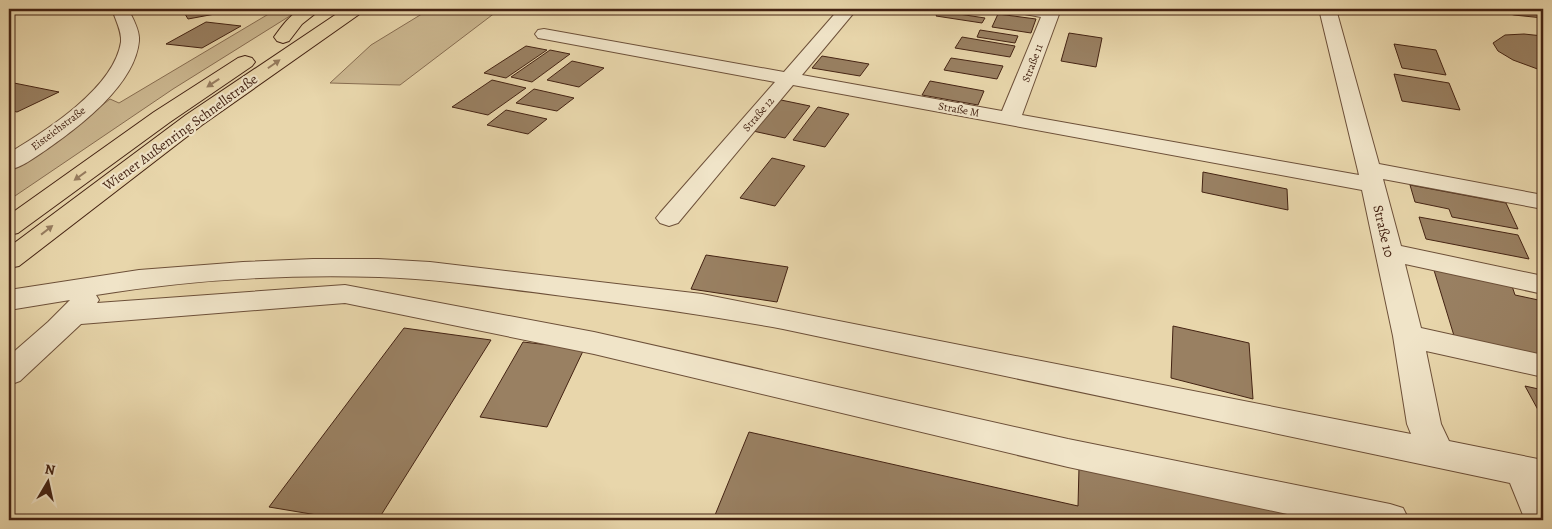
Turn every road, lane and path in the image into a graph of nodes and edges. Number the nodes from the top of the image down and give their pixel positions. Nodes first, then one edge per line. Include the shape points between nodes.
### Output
1 (120, 9) edge
2 (312, 9) edge
3 (368, 9) edge
4 (848, 9) edge
5 (1025, 9) edge
6 (1328, 9) edge
7 (343, 11) edge
8 (1052, 11) edge
9 (544, 34) dead end
10 (283, 37) junction
11 (789, 78) junction
12 (1010, 118) junction
13 (9, 163) edge
14 (1371, 177) junction
15 (1542, 205) edge
16 (669, 218) dead end
17 (9, 227) edge
18 (1389, 252) junction
19 (9, 260) edge
20 (97, 285) junction
21 (1543, 285) edge
22 (9, 300) edge
23 (74, 315) junction
24 (1408, 336) junction
25 (1543, 366) edge
26 (9, 373) edge
27 (1436, 452) junction
28 (1533, 473) edge
29 (1543, 519) edge
30 (1390, 520) edge

1 - 13 street, Eisteichstraße via 130,43 116,75 62,128
2 - 10 highway via 296,20
3 - 7 highway
4 - 11 street, Straße 12
5 - 8 street
6 - 14 street, Straße 10
7 - 10 highway, Wiener Außenring Schnellstraße
19 -> 7 highway, Wiener Außenring Schnellstraße
8 - 12 street, Straße 11
9 - 11 street, Straße M
10 -> 17 highway, Wiener Außenring Schnellstraße via 162,116
11 - 12 street, Straße M
11 - 16 street, Straße 12
12 - 14 street, Straße M
14 - 15 street, Straße M
14 - 18 street, Straße 10
18 - 21 street
18 - 24 street, Straße 10
20 - 22 street
20 - 23 street
20 - 27 street via 312,268 430,271 500,279 711,306
23 - 26 street
23 - 30 street via 345,294 594,343 1068,453
24 - 25 street
24 - 27 street, Straße 10 via 1424,424
27 - 28 street
28 - 29 street

